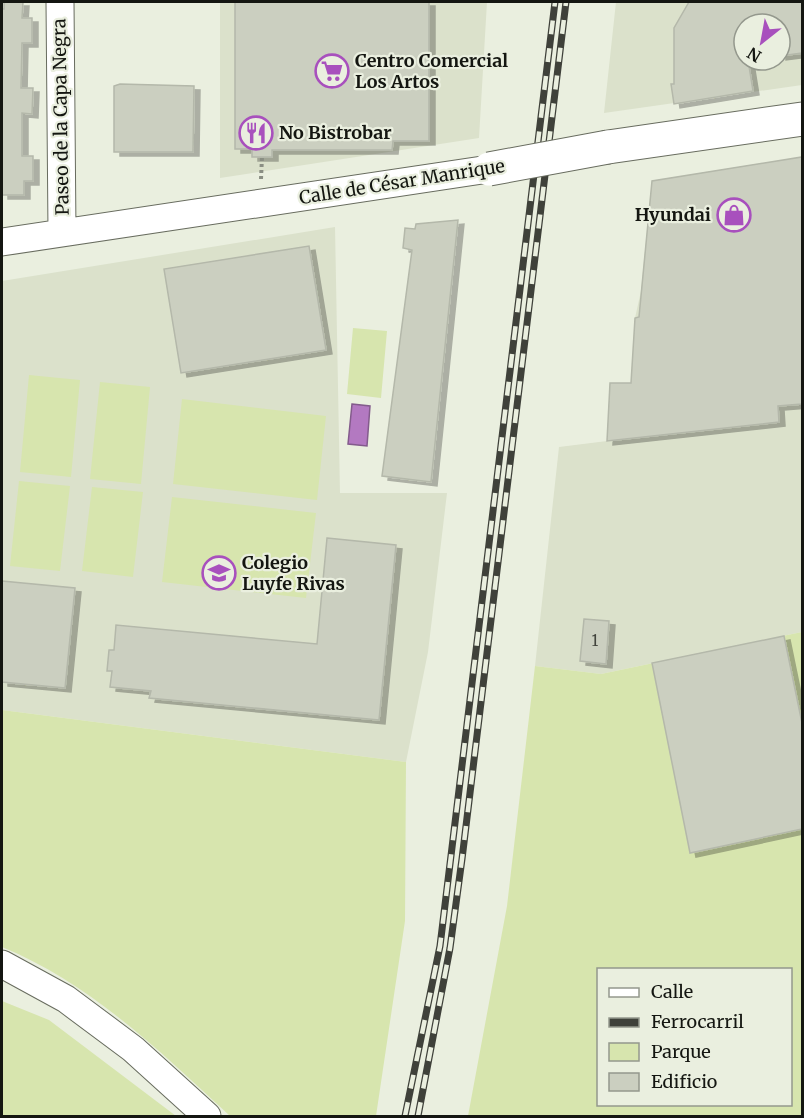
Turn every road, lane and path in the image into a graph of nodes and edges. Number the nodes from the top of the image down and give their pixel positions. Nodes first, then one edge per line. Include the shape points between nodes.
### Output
1 (60, 2) edge
2 (802, 119) edge
3 (262, 157) dead end
4 (489, 169) joint
5 (261, 179) dead end
6 (62, 232) junction
7 (2, 242) edge
8 (2, 964) edge
9 (207, 1116) edge

1 - 6 street, Paseo de la Capa Negra
2 - 4 street, Calle de César Manrique, bridge
3 - 5 path
4 - 6 street, Calle de César Manrique
6 - 7 street, Calle de César Manrique
8 - 9 street via 66,999 133,1049

